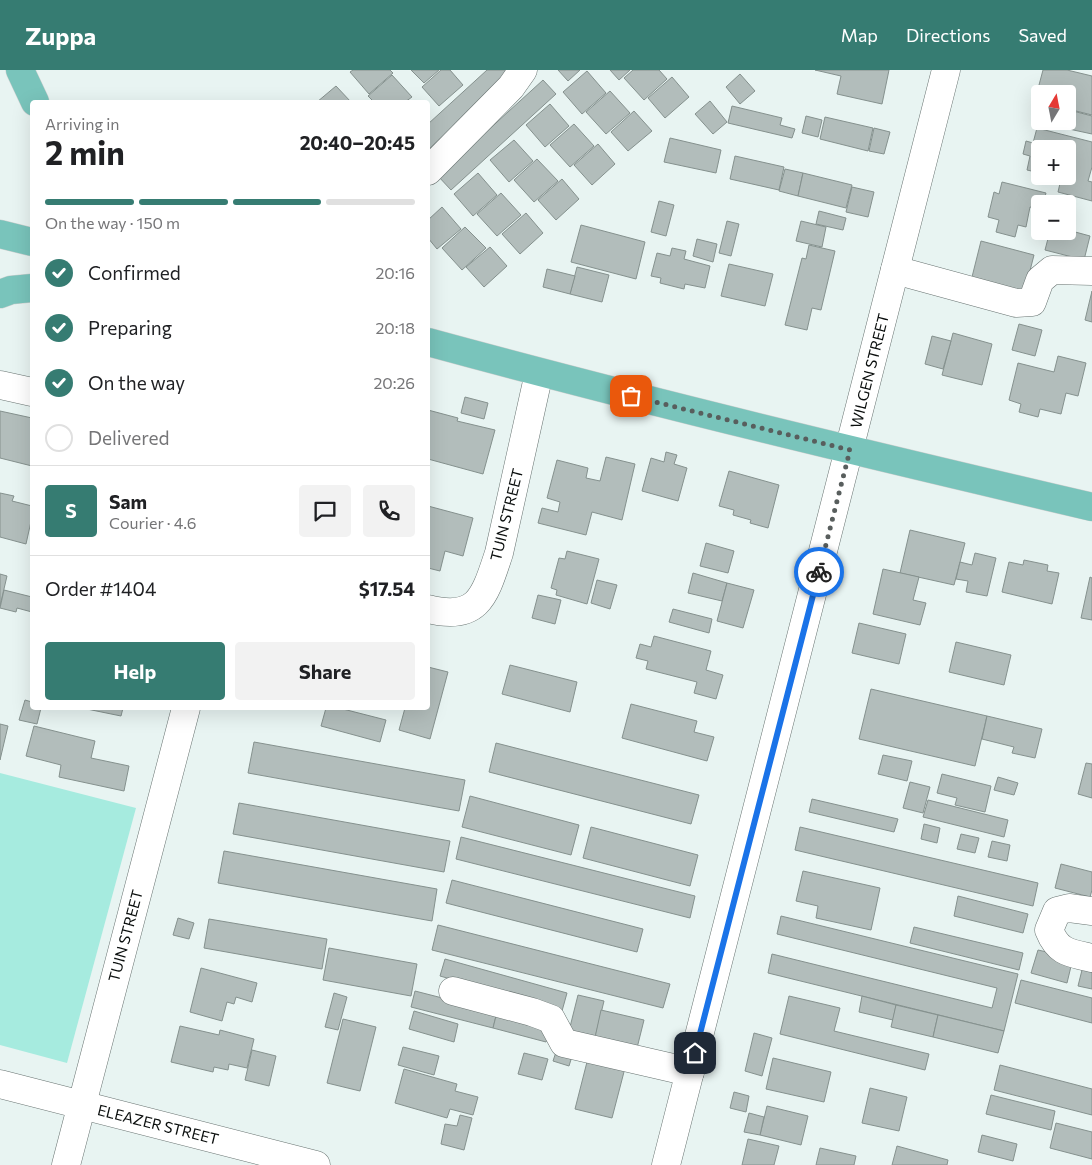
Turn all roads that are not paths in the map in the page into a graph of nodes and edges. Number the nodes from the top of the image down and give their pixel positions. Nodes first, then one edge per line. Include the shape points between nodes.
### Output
1 (20, 70) edge
2 (523, 70) edge
3 (946, 70) edge
4 (34, 100) edge
5 (430, 168) edge
6 (0, 234) edge
7 (30, 242) edge
8 (895, 270) junction
9 (1092, 272) edge
10 (30, 288) edge
11 (0, 294) edge
12 (430, 343) edge
13 (539, 373) junction
14 (0, 385) edge
15 (30, 392) edge
16 (850, 450) junction
17 (1092, 507) edge
18 (430, 609) edge
19 (185, 710) edge
20 (1092, 912) edge
21 (1092, 958) edge
22 (453, 991) dead end
23 (690, 1072) junction
24 (0, 1084) edge
25 (81, 1105) junction
26 (66, 1165) edge
27 (316, 1165) edge
28 (666, 1165) edge

1 - 4 main road
2 - 5 street via 511,87
3 - 8 street, WILGEN STREET
6 - 7 main road
8 - 9 street via 1016,303 1032,302 1040,280 1052,270
8 - 16 street, WILGEN STREET
10 - 11 main road
12 - 13 main road
13 - 16 main road
13 - 18 street, TUIN STREET via 499,552 489,582 478,601 468,610 455,613
14 - 15 street
16 - 17 main road
16 - 23 street, WILGEN STREET
19 - 25 street, TUIN STREET
20 - 21 street via 1069,908 1057,911 1049,930 1055,944 1071,953
22 - 23 street via 551,1019 564,1043
23 - 28 street, WILGEN STREET
24 - 25 street, ELEAZER STREET
25 - 26 street, TUIN STREET
25 - 27 street, ELEAZER STREET

